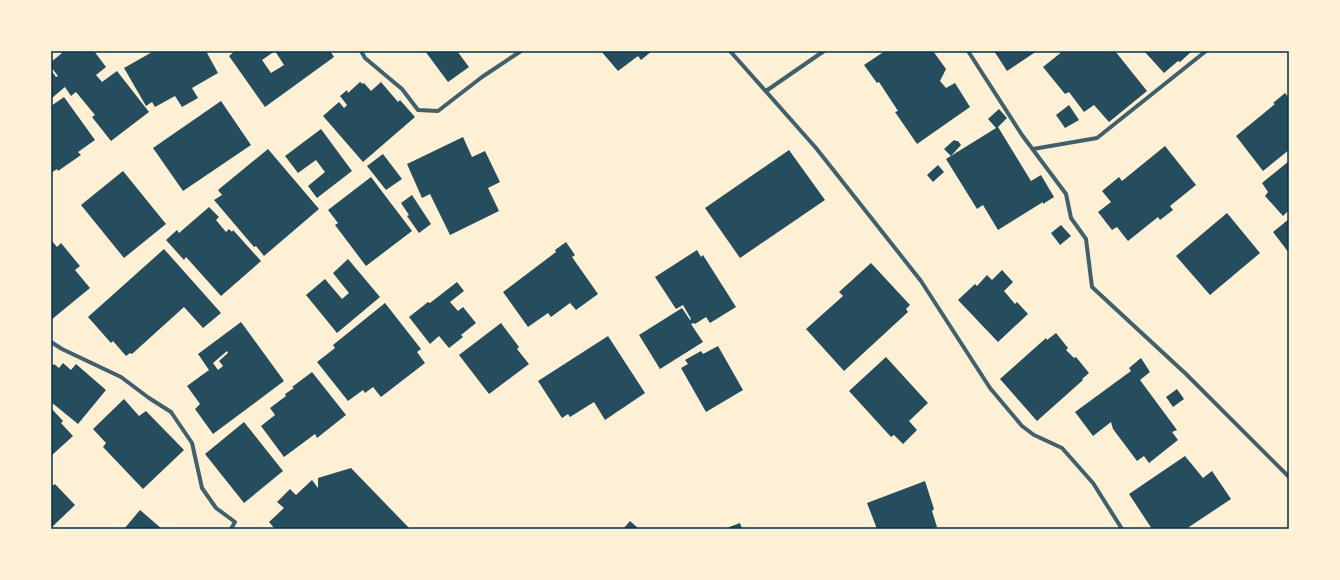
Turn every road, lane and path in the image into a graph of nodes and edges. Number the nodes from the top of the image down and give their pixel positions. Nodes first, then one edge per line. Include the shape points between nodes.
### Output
1 (361, 51) edge
2 (521, 51) edge
3 (730, 51) edge
4 (824, 51) edge
5 (968, 51) edge
6 (1206, 51) edge
7 (766, 91) junction
8 (1033, 149) junction
9 (51, 342) edge
10 (1289, 477) edge
11 (231, 529) edge
12 (1122, 529) edge

1 - 2 street via 365,58 402,89 418,110 438,111
3 - 7 street
4 - 7 street
5 - 8 street
6 - 8 street via 1098,138
7 - 12 street via 816,148 921,281 990,388 1022,426 1034,436 1062,448 1093,483
8 - 10 street via 1066,194 1071,218 1086,239 1092,288 1186,374
9 - 11 street via 121,377 170,412 192,443 202,488 216,508 235,522

